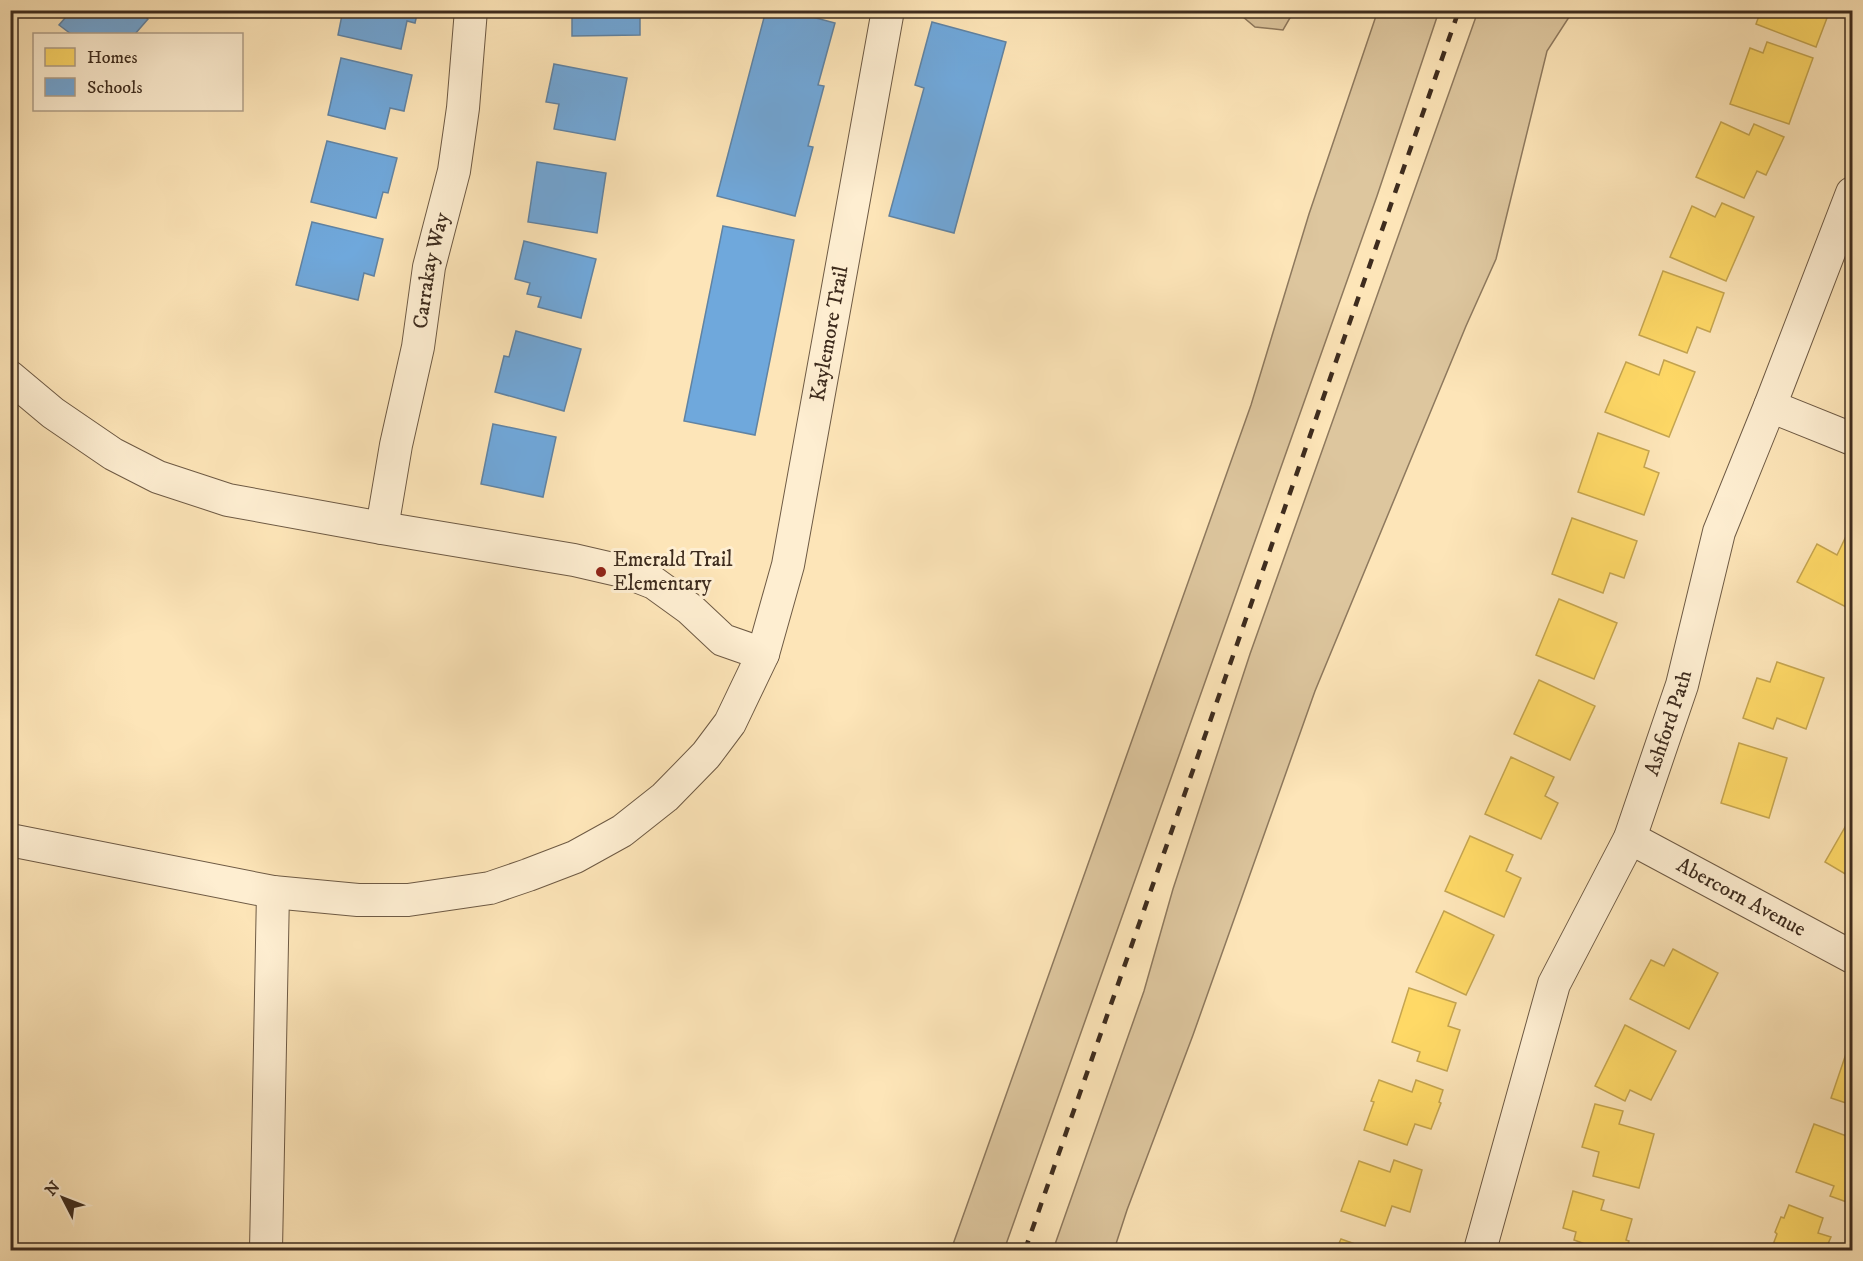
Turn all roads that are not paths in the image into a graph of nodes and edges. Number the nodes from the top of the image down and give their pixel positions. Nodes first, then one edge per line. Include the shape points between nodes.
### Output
1 (471, 10) edge
2 (888, 10) edge
3 (1852, 193) edge
4 (10, 377) edge
5 (1770, 406) junction
6 (1852, 439) edge
7 (382, 528) junction
8 (764, 654) junction
9 (1630, 838) junction
10 (10, 840) edge
11 (273, 892) junction
12 (1852, 957) edge
13 (266, 1251) edge
14 (1480, 1251) edge

1 - 7 street, Carrakay Way via 454,171 429,267 418,347
2 - 8 street, Kaylemore Trail via 788,565
3 - 5 street, Ashford Path
4 - 7 street via 53,413 113,454 158,477 228,500
5 - 6 street
5 - 9 street, Ashford Path via 1719,532 1682,685
7 - 8 street via 626,572 654,583 723,640
8 - 11 street, Kaylemore Trail via 730,723 706,755 622,831 575,857 490,888 408,900
9 - 12 street, Abercorn Avenue
9 - 14 street, Ashford Path via 1554,984
10 - 11 street, Kaylemore Trail
11 - 13 street

